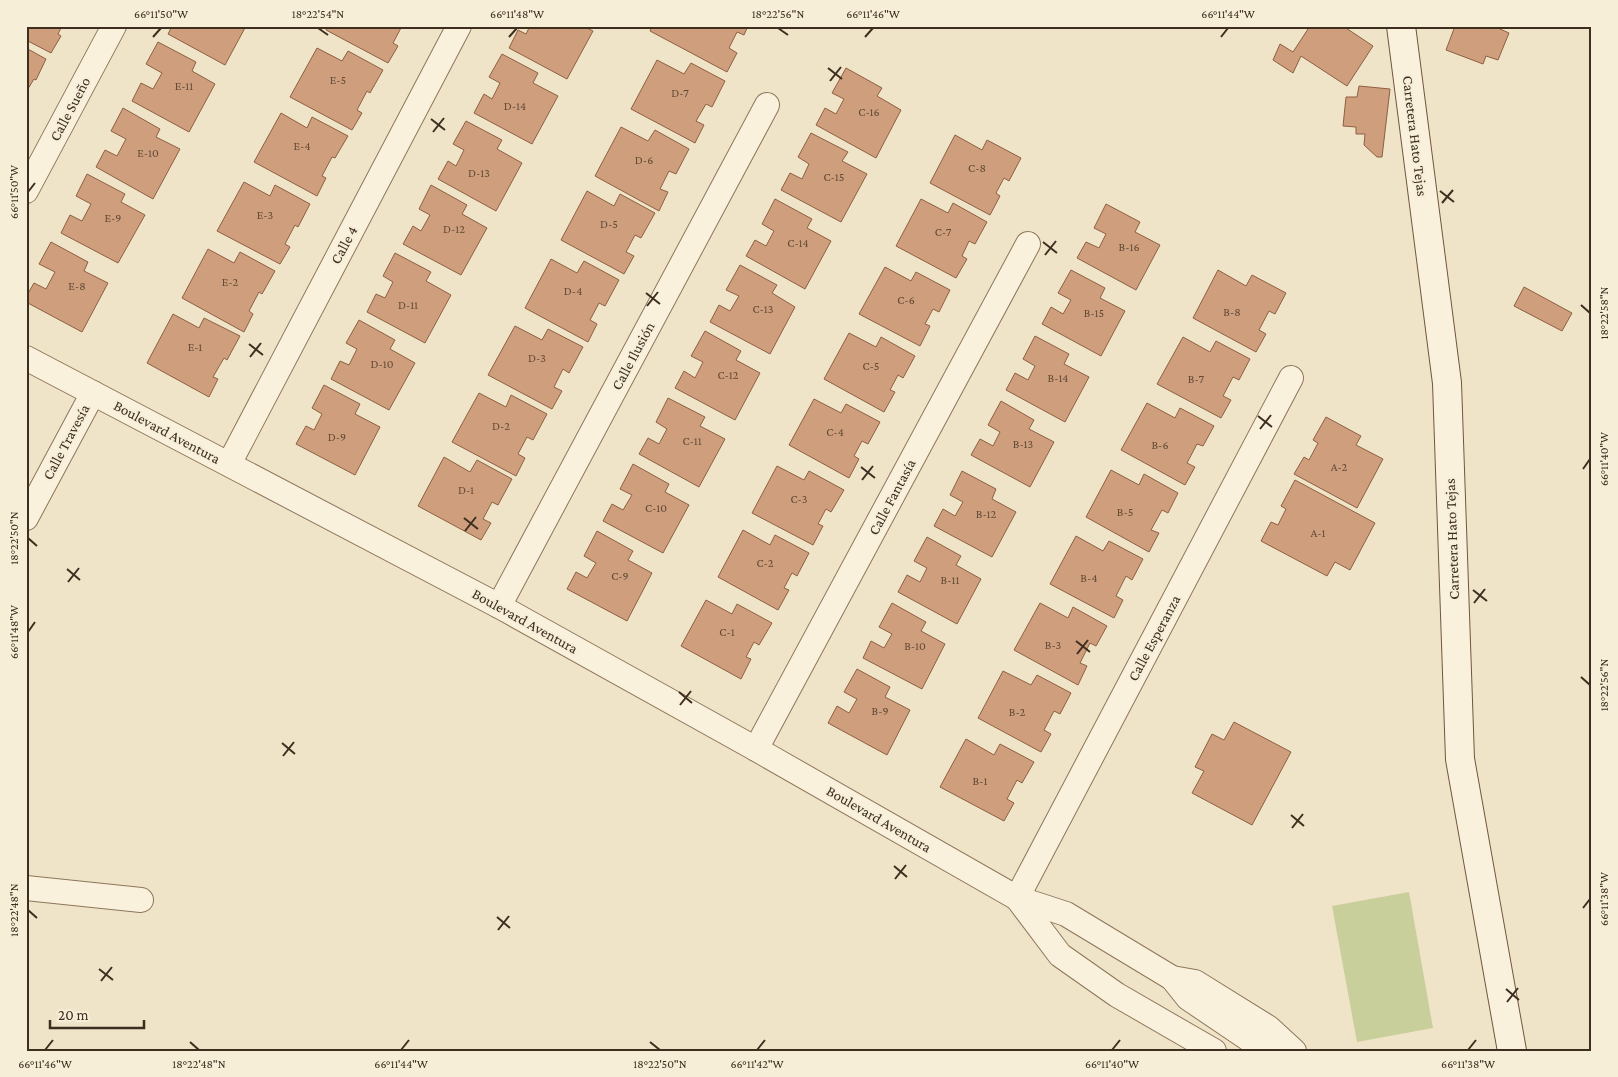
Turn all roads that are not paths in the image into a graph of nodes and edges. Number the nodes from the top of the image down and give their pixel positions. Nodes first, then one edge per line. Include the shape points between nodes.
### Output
1 (114, 26) edge
2 (459, 26) edge
3 (1401, 26) edge
4 (767, 105) dead end
5 (26, 191) edge
6 (1028, 244) dead end
7 (26, 358) edge
8 (1291, 378) dead end
9 (93, 393) junction
10 (229, 464) junction
11 (26, 518) edge
12 (499, 606) junction
13 (756, 749) junction
14 (26, 888) edge
15 (1017, 898) junction
16 (141, 900) dead end
17 (1172, 978) junction
18 (1214, 1051) edge
19 (1276, 1051) edge
20 (1294, 1051) edge
21 (1512, 1051) edge

1 - 5 street, Calle Sueño
2 - 10 street, Calle 4
3 - 21 street, Carretera Hato Tejas via 1447,383 1460,759
4 - 12 street, Calle Ilusión
6 - 13 street, Calle Fantasía
7 - 9 street, Boulevard Aventura
8 - 15 street, Calle Esperanza
9 - 10 street, Boulevard Aventura
9 - 11 street, Calle Travesía
10 - 12 street, Boulevard Aventura
12 - 13 street, Boulevard Aventura
13 - 15 street, Boulevard Aventura
14 - 16 street
15 - 17 street, Boulevard Aventura via 1066,914
15 - 18 street, Boulevard Aventura via 1060,954 1117,995
17 - 19 street, Boulevard Aventura via 1188,998 1259,1046
17 - 20 street via 1195,982 1269,1028

